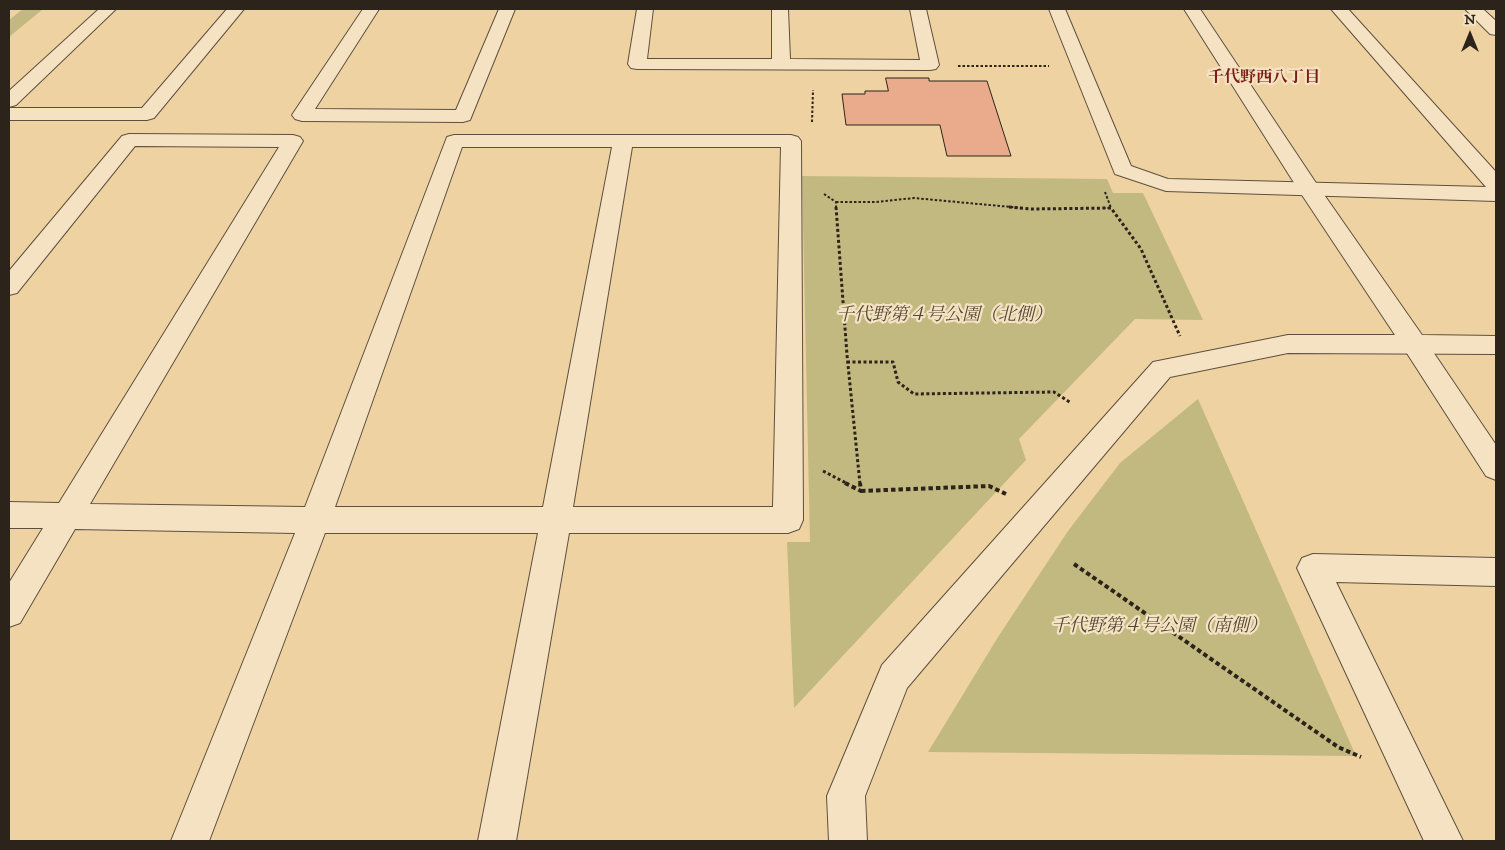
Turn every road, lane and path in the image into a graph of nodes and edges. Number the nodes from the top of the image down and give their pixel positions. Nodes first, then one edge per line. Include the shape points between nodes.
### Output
1 (108, 9) edge
2 (236, 9) edge
3 (371, 9) edge
4 (507, 9) edge
5 (646, 9) edge
6 (780, 9) edge
7 (918, 9) edge
8 (1057, 9) edge
9 (1192, 9) edge
10 (1339, 9) edge
11 (1473, 9) edge
12 (1496, 30) edge
13 (781, 64) junction
14 (813, 65) junction
15 (930, 65) junction
16 (1080, 67) junction
17 (9, 101) edge
18 (9, 114) edge
19 (812, 125) dead end
20 (623, 142) junction
21 (1496, 185) edge
22 (822, 187) dead end
23 (1309, 189) junction
24 (1496, 194) edge
25 (836, 202) junction
26 (9, 287) edge
27 (1414, 344) junction
28 (1496, 346) edge
29 (847, 362) junction
30 (1192, 363) junction
31 (1071, 403) dead end
32 (788, 452) junction
33 (1496, 468) edge
34 (861, 491) junction
35 (1038, 511) junction
36 (9, 515) edge
37 (67, 516) junction
38 (316, 520) junction
39 (556, 520) junction
40 (1074, 564) dead end
41 (1496, 572) edge
42 (9, 612) edge
43 (1363, 758) dead end
44 (190, 841) edge
45 (497, 841) edge
46 (848, 841) edge
47 (1444, 841) edge

1 - 17 street
2 - 18 street via 147,114
3 - 4 street via 302,115 463,116
5 - 13 street via 637,64
6 - 13 street
7 - 15 street
8 - 16 street
9 - 23 street
10 - 21 street
11 - 12 street
13 - 14 street
14 - 15 street
14 - 19 path
15 - 16 path
16 - 23 street via 1122,170 1166,185
20 - 32 street via 791,141
20 - 38 street via 454,141
20 - 39 street
22 - 25 path via 824,196
23 - 24 street
23 - 27 street
25 - 29 path
25 - 30 path via 914,198 1032,209 1111,208 1142,249
26 - 37 street via 129,140 294,141
27 - 28 street
27 - 30 street via 1288,344
27 - 33 street
29 - 31 path via 893,362 898,382 914,394 1054,392
29 - 34 path
30 - 35 street via 1162,369
32 - 34 path
32 - 39 street via 788,520
34 - 35 path via 989,486
35 - 46 street via 894,677 846,796
36 - 37 street
37 - 38 street
37 - 42 street
38 - 39 street
38 - 44 street
39 - 45 street
40 - 43 path via 1338,747
41 - 47 street via 1314,568

